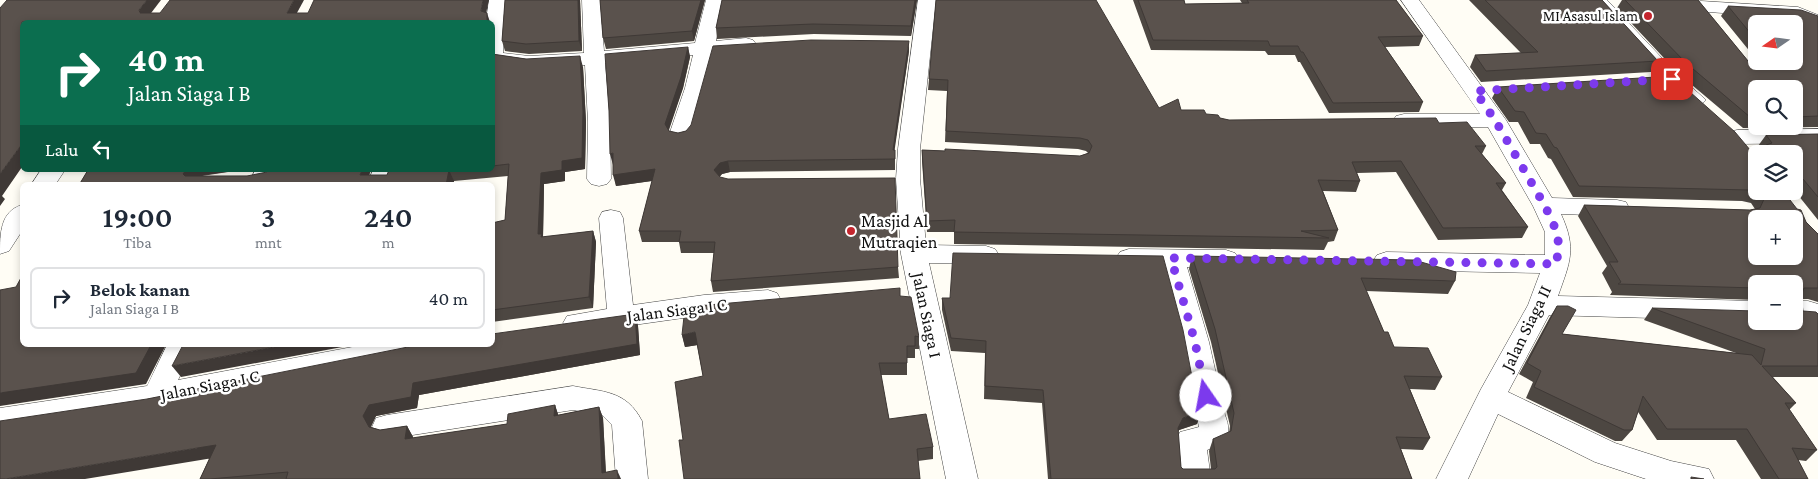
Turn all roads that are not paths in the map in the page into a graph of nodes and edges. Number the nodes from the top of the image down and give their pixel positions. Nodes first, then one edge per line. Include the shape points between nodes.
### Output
1 (498, 0) edge
2 (591, 0) edge
3 (715, 0) edge
4 (927, 0) edge
5 (1410, 0) edge
6 (1597, 0) edge
7 (1624, 1) edge
8 (1693, 3) edge
9 (1818, 22) edge
10 (1718, 28) edge
11 (495, 34) edge
12 (766, 43) edge
13 (704, 48) junction
14 (495, 57) edge
15 (595, 58) junction
16 (1672, 79) junction
17 (1642, 81) edge
18 (1495, 120) junction
19 (1385, 121) edge
20 (1723, 124) junction
21 (680, 135) edge
22 (1818, 136) edge
23 (1748, 151) edge
24 (264, 177) edge
25 (599, 179) dead end
26 (238, 180) edge
27 (1545, 206) junction
28 (1638, 208) edge
29 (20, 216) edge
30 (611, 218) dead end
31 (0, 245) edge
32 (914, 254) junction
33 (1012, 256) edge
34 (1102, 257) edge
35 (1171, 258) junction
36 (1251, 260) edge
37 (1359, 261) edge
38 (1556, 264) junction
39 (791, 298) edge
40 (1541, 305) junction
41 (1748, 311) edge
42 (621, 316) junction
43 (552, 326) edge
44 (180, 347) edge
45 (397, 347) edge
46 (332, 353) edge
47 (156, 396) junction
48 (1491, 397) junction
49 (0, 420) edge
50 (388, 427) edge
51 (632, 479) edge
52 (962, 479) edge
53 (1195, 479) edge
54 (1452, 479) edge
55 (1698, 479) edge

1 - 11 street
2 - 15 street
3 - 13 street
4 - 32 street, Jalan Siaga I via 914,44 919,150 898,179
5 - 18 street, Jalan Siaga II via 1485,91
6 - 7 street
6 - 16 street
8 - 9 street via 1798,13
8 - 10 street
12 - 13 street
13 - 15 street
13 - 21 street
14 - 15 street via 536,62
15 - 25 street
16 - 17 street
16 - 20 street
18 - 19 street
18 - 27 street, Jalan Siaga II
20 - 22 street
20 - 23 street
24 - 26 street
27 - 28 street
27 - 38 street, Jalan Siaga II via 1557,232
29 - 31 street
30 - 42 street
32 - 33 street
32 - 52 street, Jalan Siaga I via 910,288
34 - 35 street
35 - 36 street
35 - 53 street via 1214,425 1214,434 1191,441
37 - 38 street
38 - 40 street, Jalan Siaga II
39 - 42 street, Jalan Siaga I C
40 - 41 street
40 - 48 street, Jalan Siaga II
42 - 43 street, Jalan Siaga I C
44 - 47 street
45 - 46 street, Jalan Siaga I C
46 - 47 street, Jalan Siaga I C
47 - 49 street, Jalan Siaga I C
48 - 54 street, Jalan Siaga II
48 - 55 street via 1606,453 1671,474
50 - 51 street via 573,398 611,405 627,421

